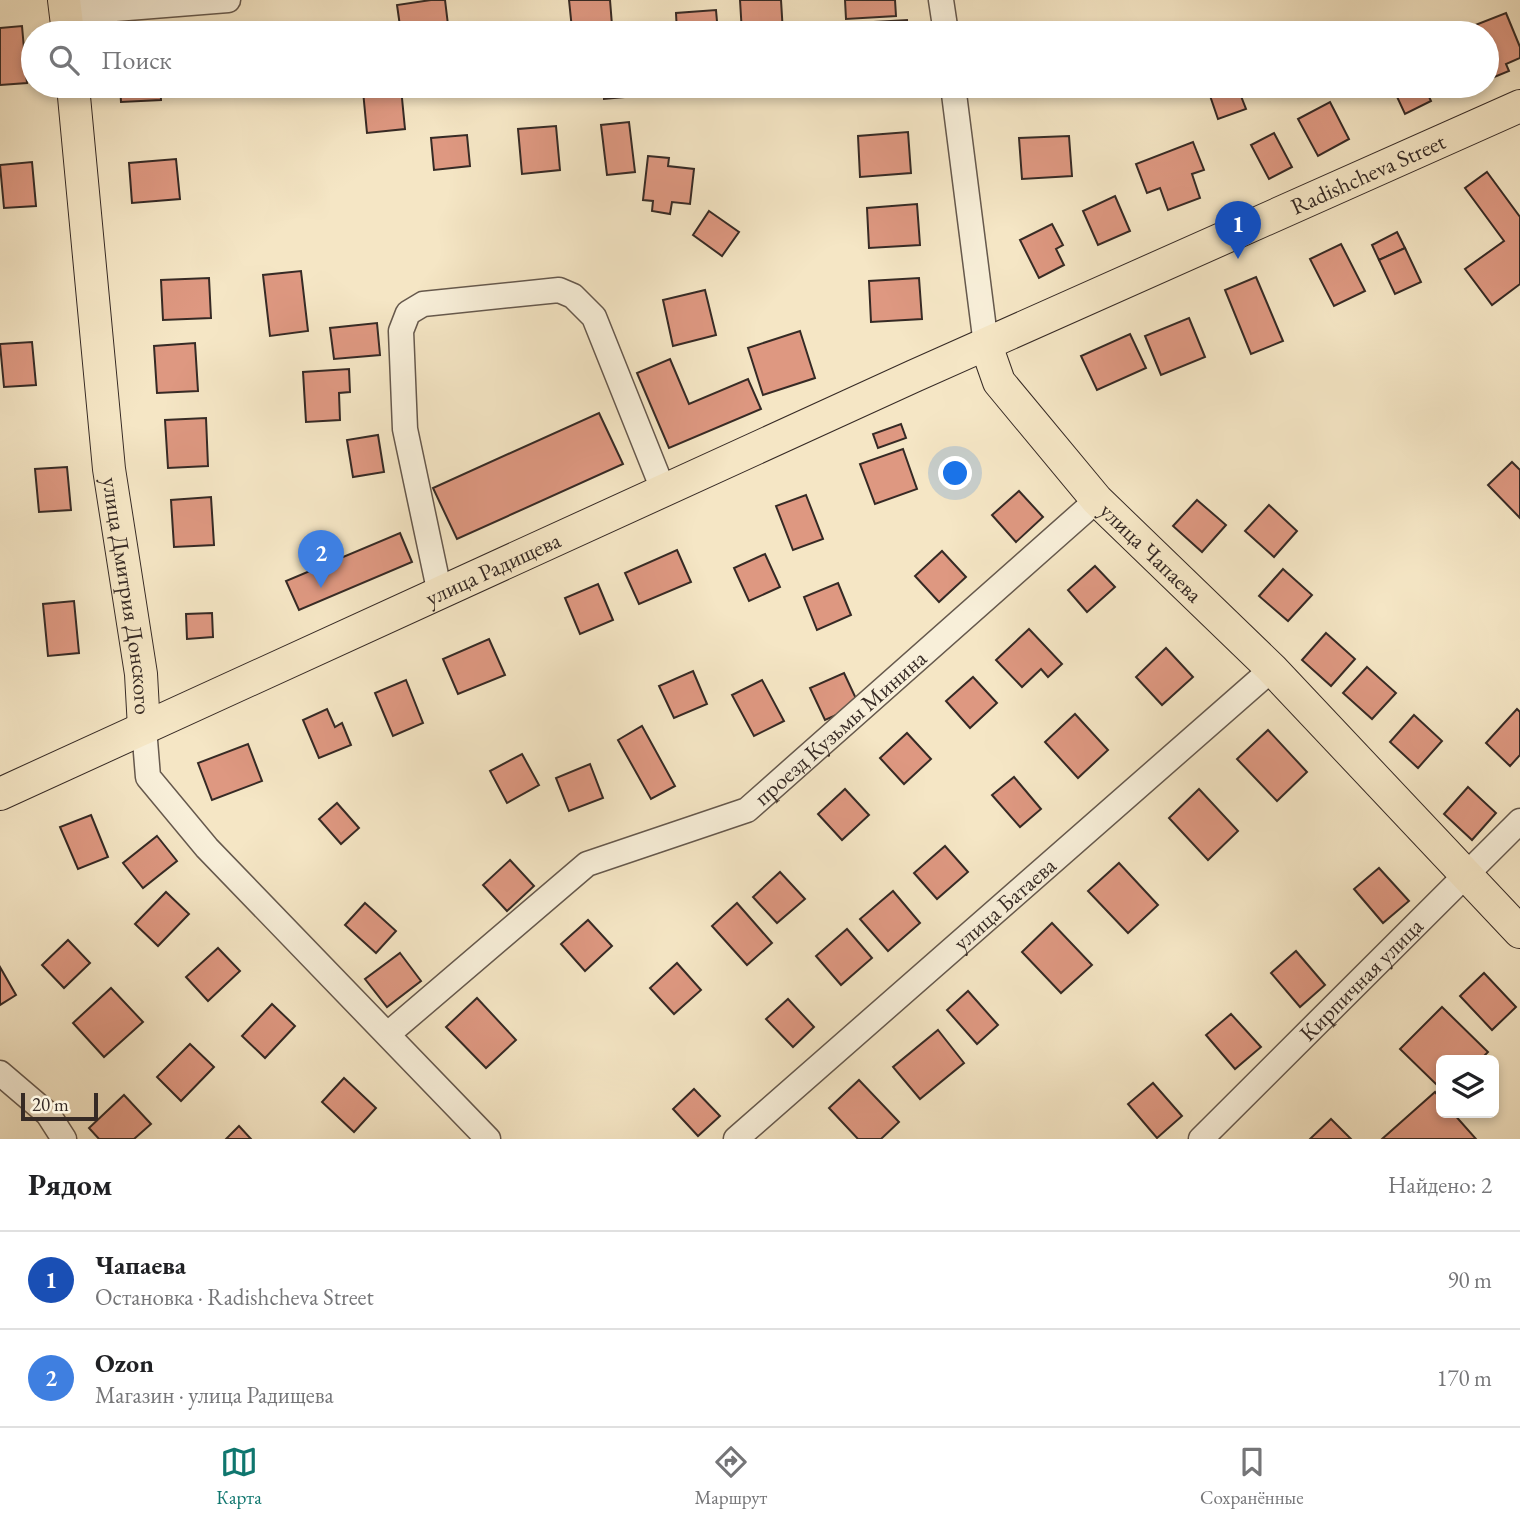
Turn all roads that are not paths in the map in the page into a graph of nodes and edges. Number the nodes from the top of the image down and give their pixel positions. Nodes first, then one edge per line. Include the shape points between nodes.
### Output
1 (228, 0) edge
2 (942, 0) edge
3 (66, 15) edge
4 (945, 21) edge
5 (74, 98) edge
6 (955, 98) edge
7 (1520, 106) edge
8 (986, 345) junction
9 (664, 492) junction
10 (1097, 500) junction
11 (440, 594) junction
12 (1272, 669) junction
13 (144, 728) junction
14 (4, 784) edge
15 (1520, 821) edge
16 (1466, 874) junction
17 (1520, 932) edge
18 (388, 1034) junction
19 (0, 1073) edge
20 (64, 1139) edge
21 (488, 1139) edge
22 (736, 1139) edge
23 (1201, 1139) edge

1 - 3 street
2 - 4 street
5 - 13 main road, улица Дмитрия Донского via 109,469 141,674
6 - 8 street, улица Чапаева
7 - 8 main road, Radishcheva Street
8 - 9 main road, улица Радищева
8 - 10 main road, улица Чапаева via 999,382
9 - 11 main road, улица Радищева
9 - 11 street via 594,317 573,296 559,290 423,303 408,313 401,331 405,429
10 - 12 main road, улица Чапаева
10 - 18 street, проезд Кузьмы Минина via 747,810 587,864
11 - 13 main road, улица Радищева
12 - 16 main road, улица Чапаева
12 - 22 street, улица Батаева
13 - 14 main road, улица Радищева
13 - 18 street, улица Дмитрия Донского via 148,778 207,848
15 - 16 street, Кирпичная улица
16 - 17 main road, улица Чапаева
16 - 23 street, Кирпичная улица
18 - 21 street, улица Дмитрия Донского
19 - 20 street via 48,1114

